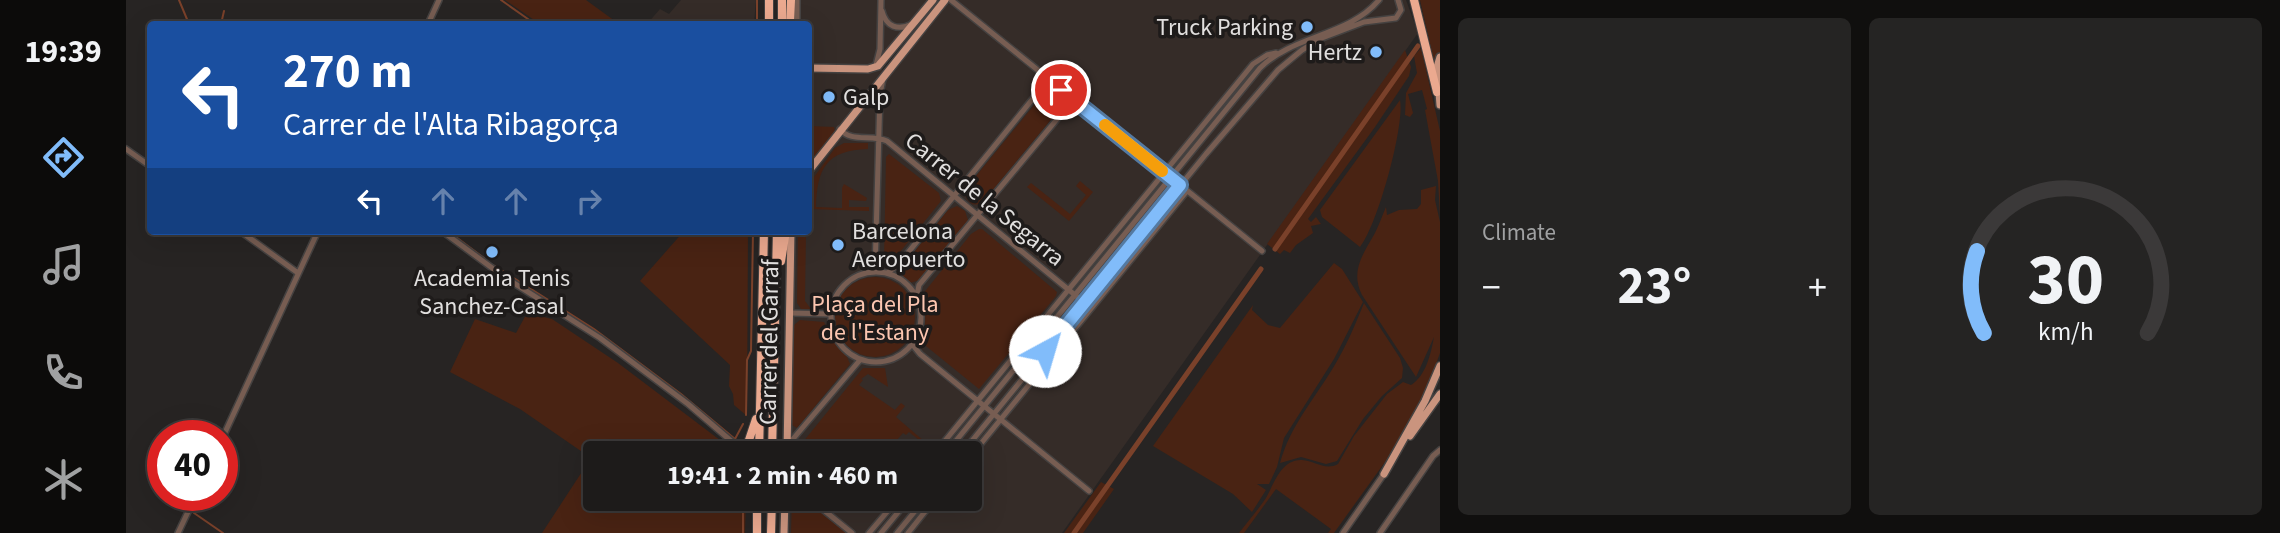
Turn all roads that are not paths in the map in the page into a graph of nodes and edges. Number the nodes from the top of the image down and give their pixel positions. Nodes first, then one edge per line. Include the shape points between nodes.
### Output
1 (439, 0) edge
2 (769, 0) edge
3 (782, 0) edge
4 (791, 0) edge
5 (797, 0) edge
6 (933, 0) edge
7 (945, 0) edge
8 (951, 0) edge
9 (1379, 0) edge
10 (1398, 0) edge
11 (1414, 0) edge
12 (881, 3) edge
13 (429, 21) edge
14 (769, 21) edge
15 (782, 21) edge
16 (790, 21) edge
17 (796, 21) edge
18 (915, 23) junction
19 (1279, 53) junction
20 (1440, 57) edge
21 (876, 67) junction
22 (812, 68) edge
23 (883, 78) junction
24 (1048, 80) junction
25 (1437, 92) junction
26 (1073, 100) junction
27 (1440, 105) edge
28 (840, 129) junction
29 (849, 137) junction
30 (878, 137) junction
31 (830, 143) junction
32 (126, 149) edge
33 (147, 164) edge
34 (812, 167) edge
35 (1164, 173) junction
36 (1170, 178) junction
37 (1180, 185) junction
38 (1186, 191) junction
39 (954, 196) junction
40 (978, 215) junction
41 (246, 235) edge
42 (316, 235) edge
43 (447, 235) edge
44 (764, 235) edge
45 (777, 235) edge
46 (787, 235) edge
47 (788, 235) edge
48 (1262, 251) dead end
49 (876, 272) junction
50 (298, 273) junction
51 (886, 273) junction
52 (1069, 290) junction
53 (1075, 295) junction
54 (917, 298) junction
55 (775, 299) junction
56 (1084, 303) junction
57 (1091, 308) junction
58 (790, 313) junction
59 (830, 314) junction
60 (912, 344) junction
61 (860, 360) junction
62 (1440, 366) edge
63 (1439, 395) edge
64 (978, 401) junction
65 (760, 402) junction
66 (984, 406) junction
67 (994, 414) junction
68 (1000, 419) junction
69 (231, 420) edge
70 (751, 436) junction
71 (731, 441) edge
72 (747, 441) edge
73 (749, 441) edge
74 (759, 441) edge
75 (772, 441) edge
76 (787, 441) edge
77 (794, 441) edge
78 (945, 441) edge
79 (956, 441) edge
80 (972, 441) edge
81 (982, 442) edge
82 (1440, 450) edge
83 (1384, 474) junction
84 (1088, 491) dead end
85 (188, 511) edge
86 (757, 511) edge
87 (772, 511) edge
88 (785, 511) edge
89 (825, 511) edge
90 (888, 511) edge
91 (899, 511) edge
92 (915, 511) edge
93 (925, 511) edge
94 (178, 533) edge
95 (757, 533) edge
96 (771, 533) edge
97 (784, 533) edge
98 (852, 533) edge
99 (869, 533) edge
100 (881, 533) edge
101 (897, 533) edge
102 (908, 533) edge
103 (1343, 533) edge
104 (1380, 533) edge

1 - 13 street
2 - 14 highway
3 - 15 highway
4 - 16 highway
5 - 17 street
6 - 18 main road
7 - 23 main road
8 - 24 street
9 - 19 street via 1359,17
10 - 37 street via 1401,10 1396,18 1364,22 1332,34 1288,61
11 - 25 highway
12 - 18 street via 884,19 893,27
12 - 21 street
18 - 21 main road
19 - 35 street via 1253,64
19 - 36 street via 1260,68
20 - 25 main road
21 - 22 main road
23 - 28 main road
23 - 30 street
24 - 26 street
24 - 39 street
25 - 27 main road
26 - 35 street
26 - 40 street
28 - 29 street
28 - 31 main road
29 - 30 street, Carrer de la Segarra
29 - 31 street, Carrer de la Segarra
30 - 39 street, Carrer de la Segarra
30 - 49 street
31 - 34 main road
32 - 33 street
35 - 36 street
35 - 52 street
36 - 37 street
36 - 53 street
37 - 38 street
37 - 56 street
38 - 48 street
38 - 57 street
39 - 40 street, Carrer de la Segarra
39 - 51 street via 898,265
40 - 52 street, Carrer de la Segarra
40 - 54 street via 919,285
41 - 50 street
42 - 50 street
43 - 71 street via 600,338
44 - 65 highway
45 - 55 highway
46 - 55 highway
47 - 58 main road, Carrer del Garraf
49 - 51 street
49 - 59 street via 857,276 838,291
50 - 69 street
51 - 54 street via 902,281
52 - 53 street, Carrer de la Segarra
52 - 64 street
53 - 56 street, Carrer de la Segarra
53 - 66 street
54 - 60 street via 921,317
55 - 75 highway
56 - 57 street, Carrer de la Segarra
56 - 67 street
57 - 68 street
58 - 59 street
58 - 76 main road, Carrer del Garraf
59 - 61 street via 839,344
60 - 61 street via 890,360
60 - 64 street
61 - 77 street
62 - 83 main road
63 - 83 main road
64 - 66 street
64 - 78 street
65 - 70 highway
65 - 74 highway
66 - 67 street
66 - 79 street
67 - 68 street
67 - 80 street
68 - 81 street
68 - 84 street
70 - 72 highway
70 - 73 highway
82 - 104 street
83 - 103 street
85 - 94 street
86 - 95 highway
87 - 96 highway
88 - 97 main road
89 - 98 street
90 - 99 street
91 - 100 street
92 - 101 street
93 - 102 street

